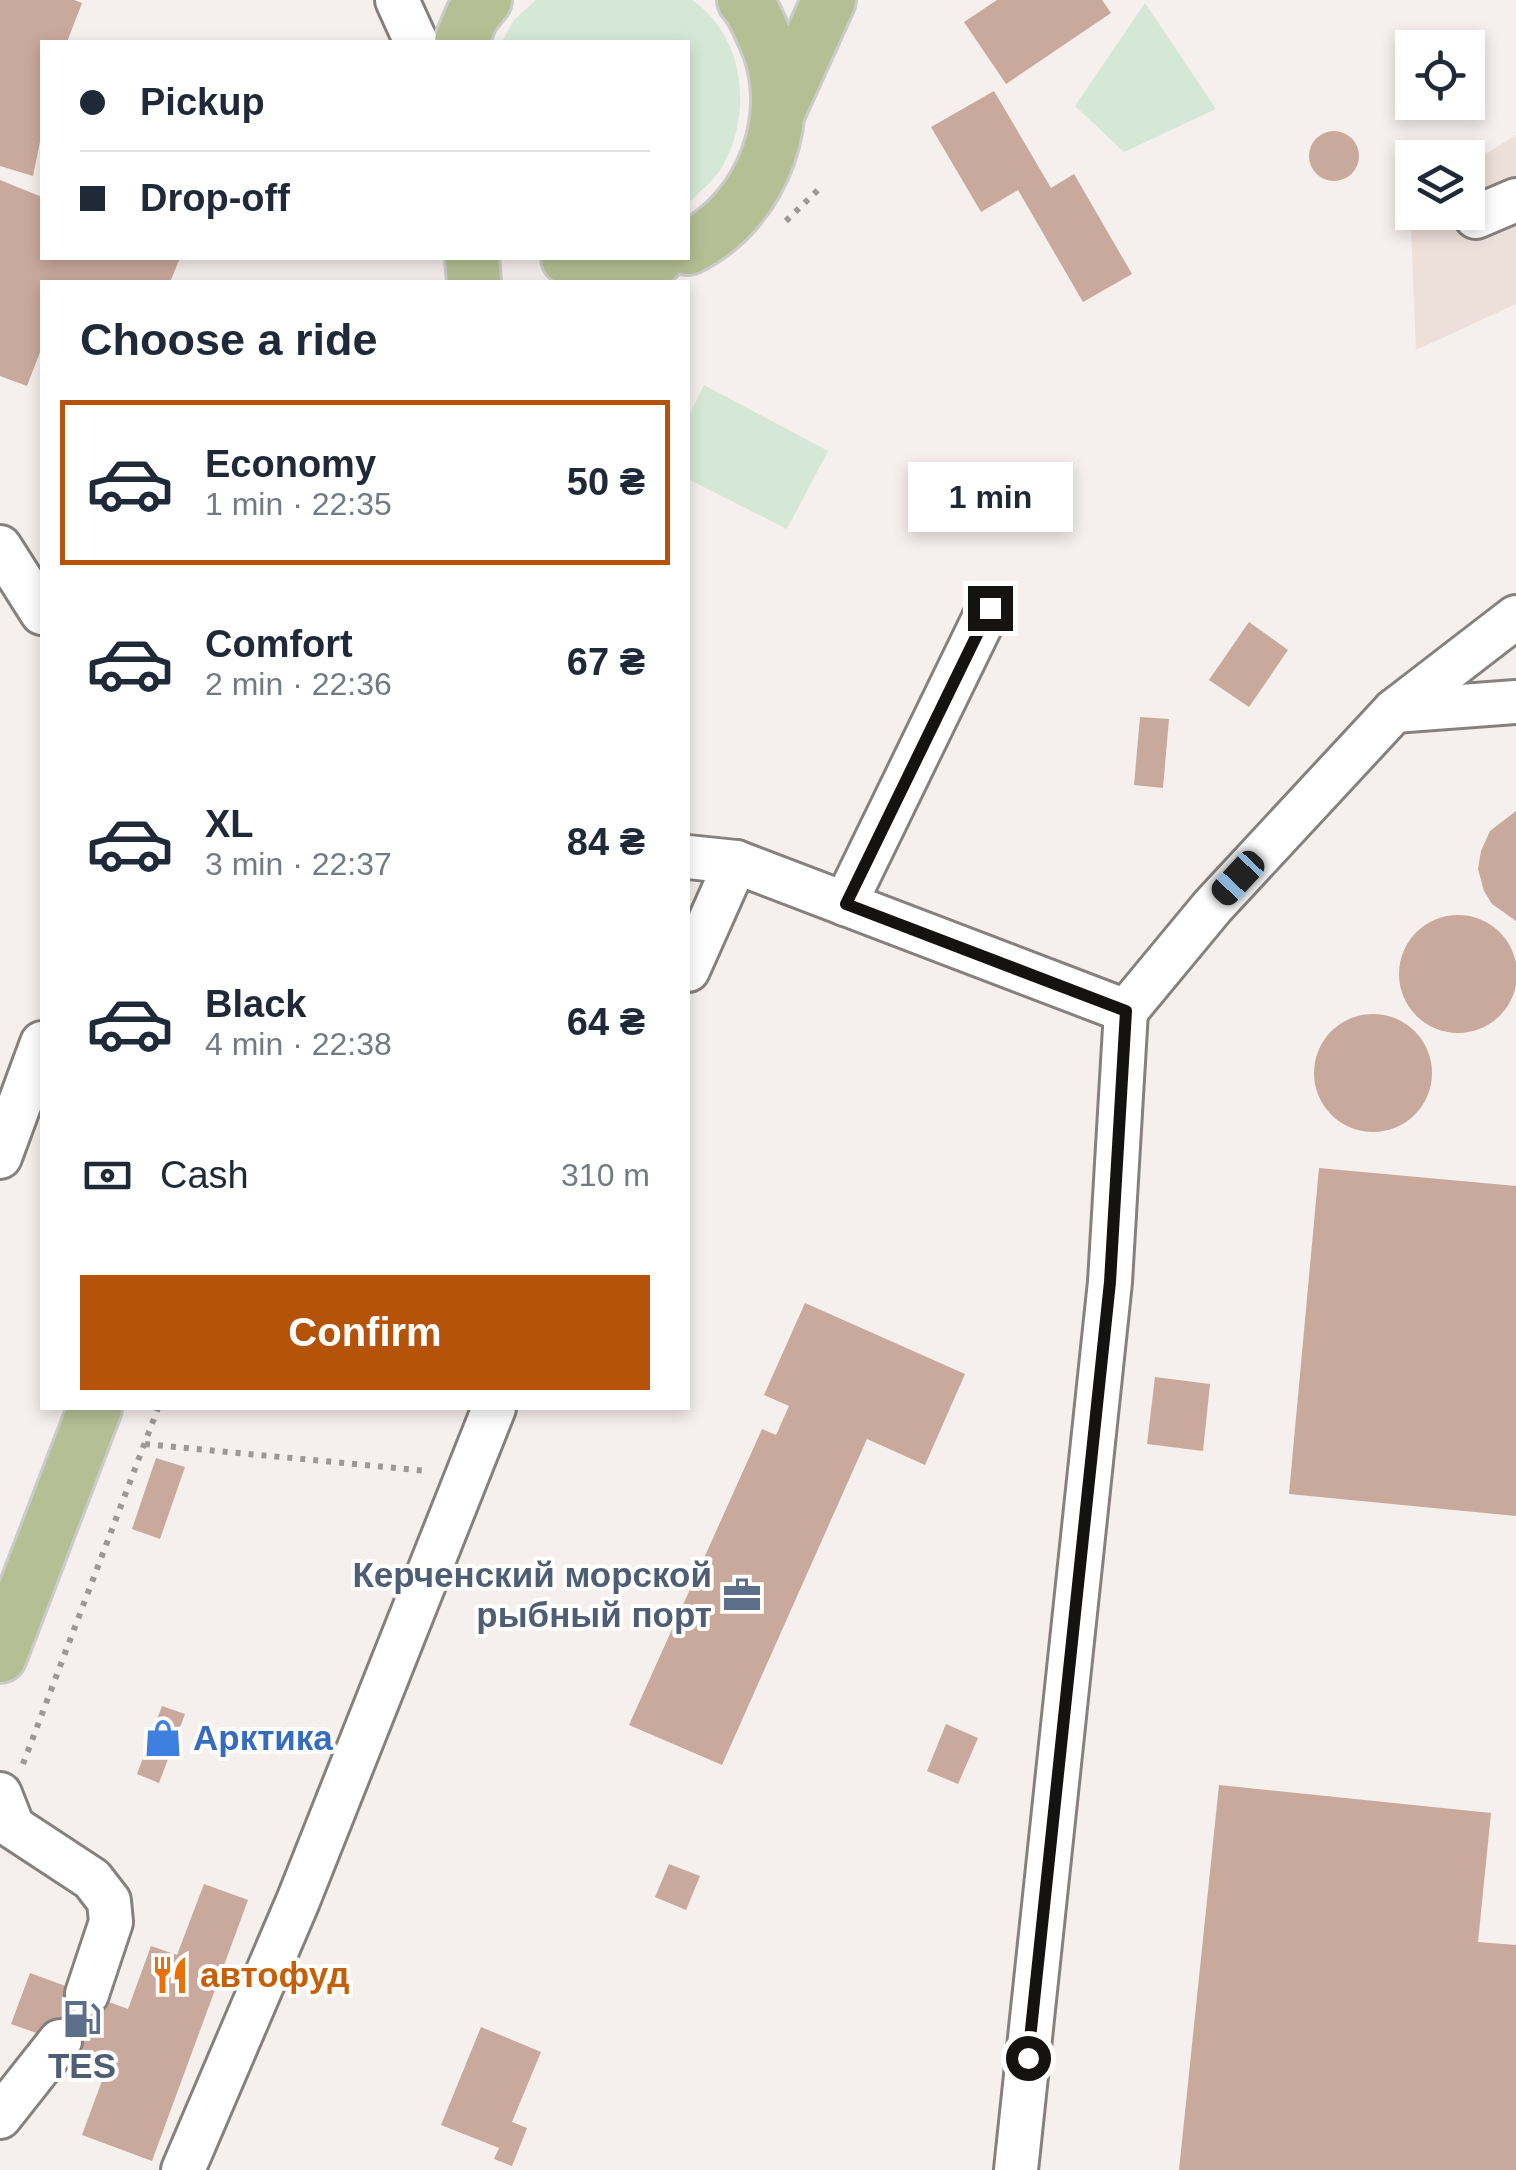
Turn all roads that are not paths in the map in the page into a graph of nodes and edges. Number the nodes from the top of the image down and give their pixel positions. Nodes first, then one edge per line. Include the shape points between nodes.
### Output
1 (397, 0) edge
2 (485, 0) edge
3 (744, 0) edge
4 (830, 0) edge
5 (415, 40) edge
6 (462, 40) edge
7 (780, 110) junction
8 (1516, 200) edge
9 (1485, 213) edge
10 (690, 247) edge
11 (574, 260) edge
12 (649, 260) edge
13 (669, 260) edge
14 (634, 280) edge
15 (0, 547) edge
16 (990, 608) dead end
17 (40, 611) edge
18 (1516, 617) edge
19 (1516, 702) edge
20 (1394, 712) junction
21 (690, 858) edge
22 (736, 862) junction
23 (846, 904) junction
24 (690, 966) edge
25 (1126, 1011) junction
26 (40, 1049) edge
27 (0, 1157) edge
28 (94, 1410) edge
29 (493, 1410) edge
30 (0, 1656) edge
31 (3, 1802) edge
32 (87, 1994) dead end
33 (60, 2041) dead end
34 (0, 2116) edge
35 (182, 2170) edge
36 (1016, 2170) edge

1 - 5 street
2 - 6 main road
3 - 7 main road via 774,54
4 - 7 main road
7 - 10 main road via 767,164 738,211
8 - 9 street
11 - 12 main road
13 - 14 main road
15 - 17 street
16 - 23 street
18 - 20 street
19 - 20 street
20 - 25 street via 1212,906
21 - 22 street
22 - 23 street
22 - 24 street
23 - 25 street
25 - 36 street via 1110,1282
26 - 27 street
28 - 30 main road
29 - 35 street via 298,1902
31 - 32 street via 14,1827 92,1879 109,1902 111,1922
33 - 34 street

